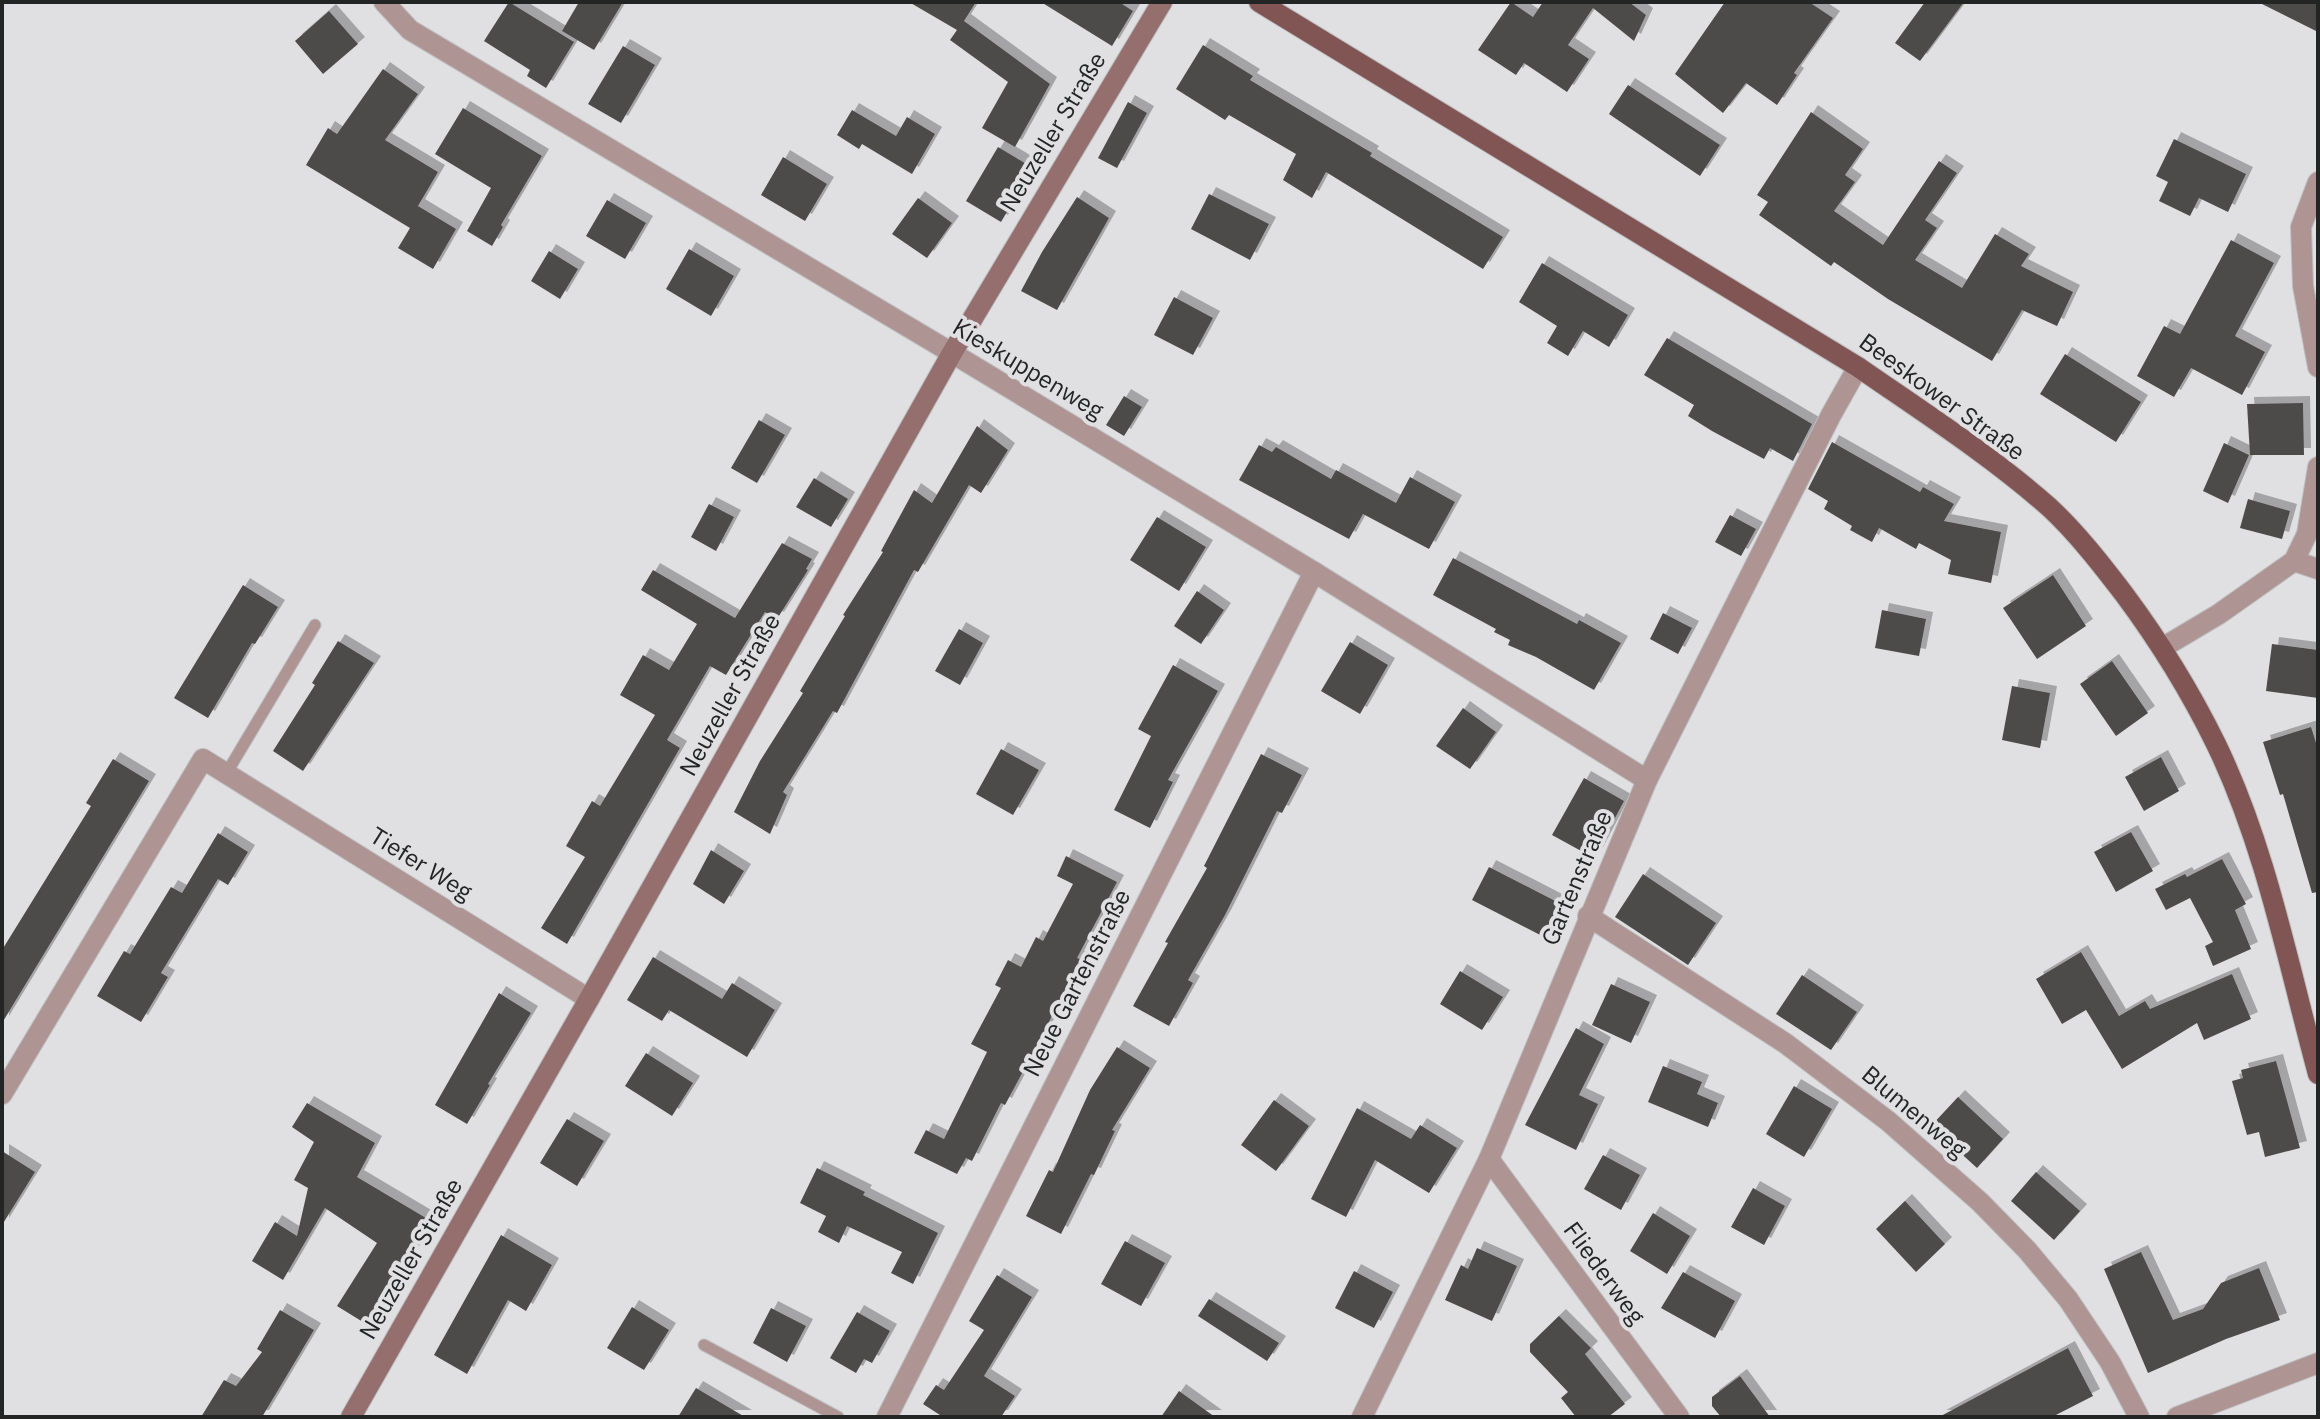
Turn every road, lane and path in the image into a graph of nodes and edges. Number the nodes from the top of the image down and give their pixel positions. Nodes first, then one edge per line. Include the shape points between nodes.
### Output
1 (384, 2) edge
2 (1162, 2) edge
3 (1259, 2) edge
4 (2318, 182) edge
5 (952, 353) junction
6 (1858, 367) junction
7 (2318, 367) edge
8 (2318, 467) edge
9 (2294, 561) junction
10 (2318, 569) edge
11 (1314, 572) junction
12 (315, 625) dead end
13 (2162, 648) junction
14 (226, 774) junction
15 (1647, 780) junction
16 (1588, 916) junction
17 (589, 999) junction
18 (2318, 1074) edge
19 (2, 1094) edge
20 (1489, 1159) junction
21 (704, 1345) dead end
22 (2318, 1363) edge
23 (2208, 1411) edge
24 (351, 1417) edge
25 (838, 1417) edge
26 (887, 1417) edge
27 (1362, 1417) edge
28 (1679, 1417) edge
29 (2139, 1417) edge
30 (2177, 1417) edge

1 - 5 street, Kieskuppenweg via 410,30
2 - 5 main road, Neuzeller Straße
3 - 6 main road, Beeskower Straße
4 - 7 street via 2301,227 2303,286
5 - 11 street, Kieskuppenweg
5 - 17 main road, Neuzeller Straße
6 - 13 main road, Beeskower Straße via 2049,508 2106,570
6 - 15 street, Gartenstraße
8 - 9 street via 2307,534
9 - 10 street
9 - 13 street
11 - 15 street, Kieskuppenweg
11 - 26 street, Neue Gartenstraße
12 - 14 lane
13 - 18 main road, Beeskower Straße via 2217,746 2249,827
14 - 17 street, Tiefer Weg
14 - 19 street, Tiefer Weg via 203,759
15 - 16 street, Gartenstraße
16 - 20 street, Gartenstraße
16 - 29 street, Blumenweg via 1785,1043 1888,1121 1980,1202 2068,1299
17 - 24 main road, Neuzeller Straße
20 - 27 street, Gartenstraße
20 - 28 street, Fliederweg
21 - 25 lane
22 - 23 street
23 - 30 street

